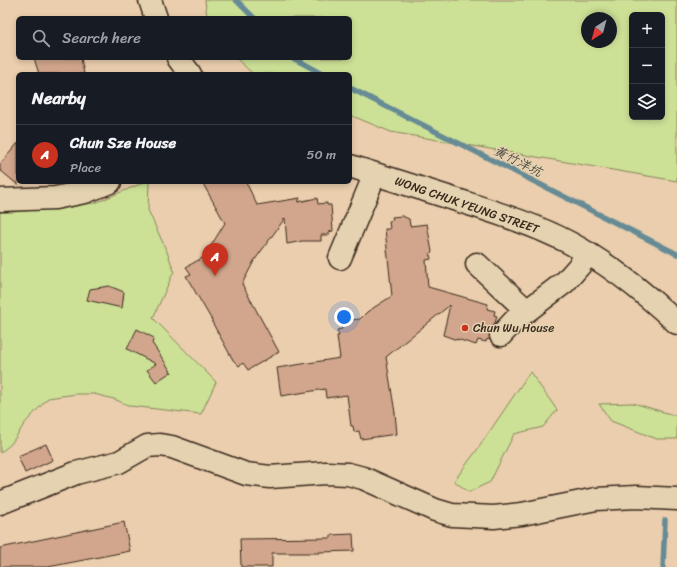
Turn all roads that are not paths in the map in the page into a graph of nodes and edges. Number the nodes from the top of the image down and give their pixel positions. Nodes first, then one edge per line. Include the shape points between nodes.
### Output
1 (150, 0) edge
2 (155, 16) edge
3 (180, 60) edge
4 (188, 72) edge
5 (352, 167) edge
6 (375, 174) junction
7 (105, 184) edge
8 (0, 200) edge
9 (587, 254) junction
10 (340, 258) dead end
11 (477, 264) dead end
12 (527, 311) junction
13 (677, 324) edge
14 (501, 335) dead end
15 (677, 499) edge
16 (0, 503) edge

1 - 2 street
3 - 4 street
5 - 6 street, WONG CHUK YEUNG STREET
6 - 9 street, WONG CHUK YEUNG STREET via 502,214 568,242
6 - 10 street
7 - 8 street via 85,192 55,198
9 - 12 street via 565,282
9 - 13 street, WONG CHUK YEUNG STREET via 628,281
11 - 12 street
12 - 14 street via 514,320
15 - 16 street via 596,499 522,514 494,517 452,515 348,474 270,477 246,474 160,445 147,446 119,462 76,473

